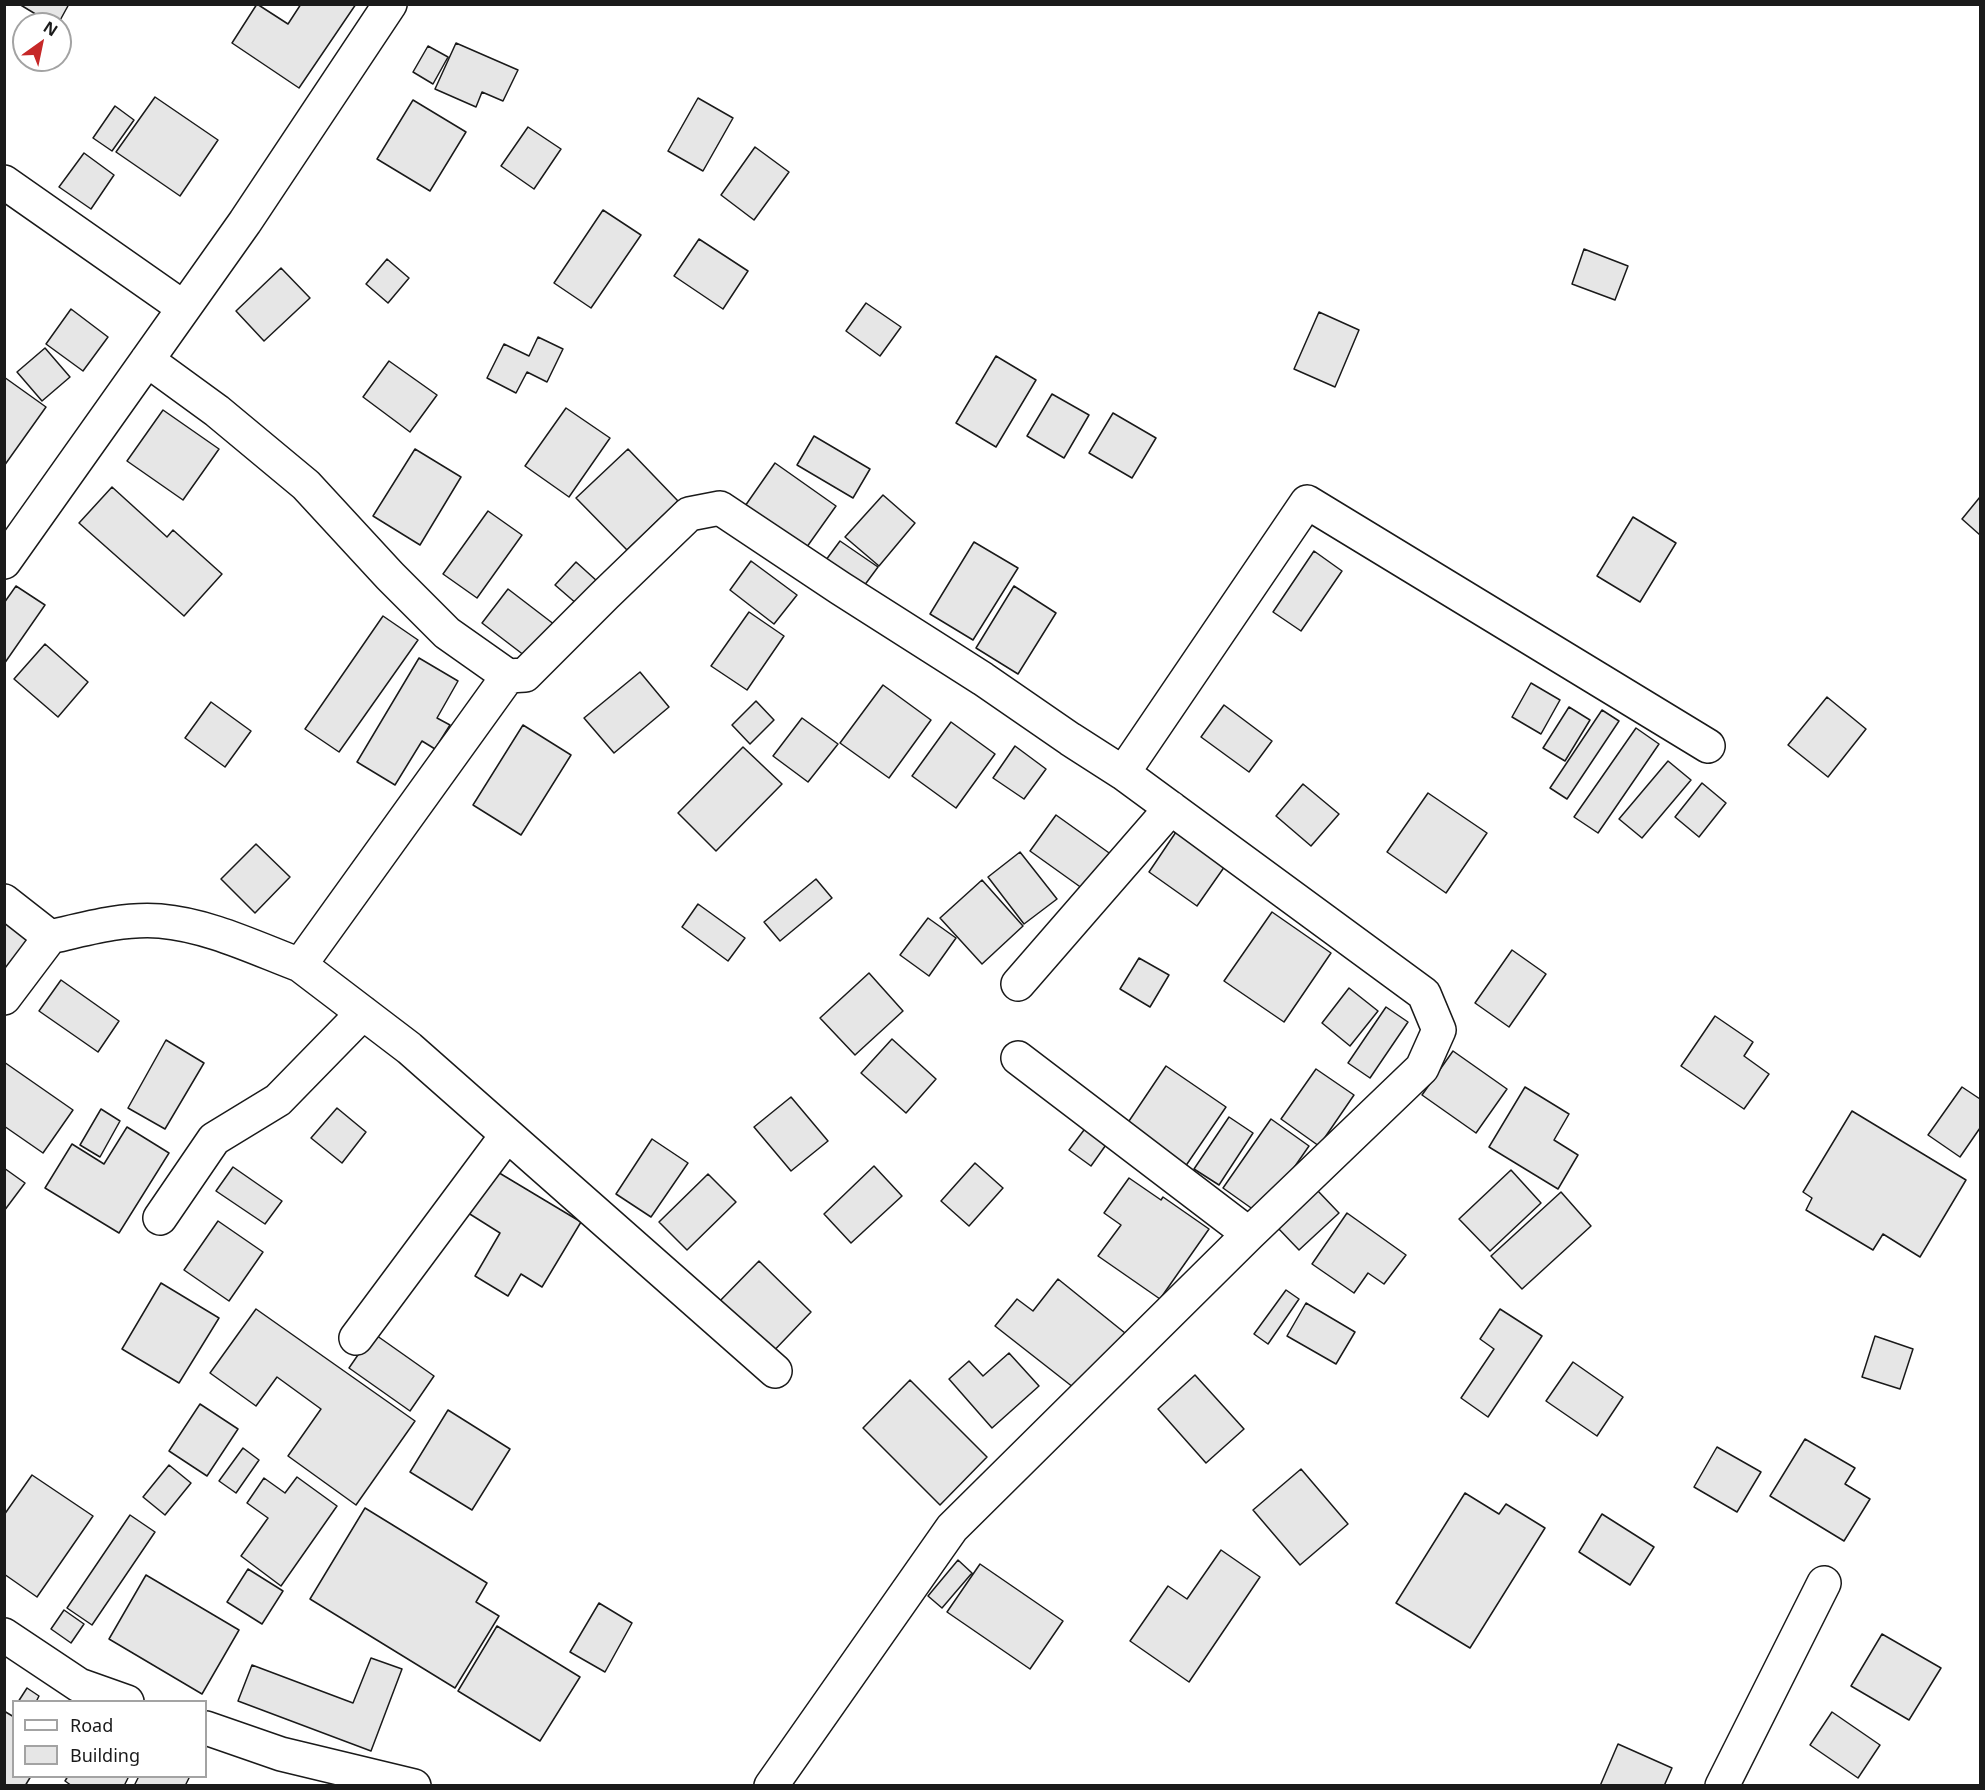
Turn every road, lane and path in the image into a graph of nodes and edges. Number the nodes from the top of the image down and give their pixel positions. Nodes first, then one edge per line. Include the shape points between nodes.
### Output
1 (390, 4) edge
2 (4, 182) edge
3 (184, 308) junction
4 (147, 360) junction
5 (4, 562) edge
6 (507, 676) junction
7 (1708, 746) dead end
8 (1123, 773) junction
9 (1171, 808) junction
10 (4, 901) edge
11 (50, 937) junction
12 (300, 965) junction
13 (1018, 984) dead end
14 (4, 998) edge
15 (363, 1013) junction
16 (1018, 1058) dead end
17 (507, 1135) junction
18 (160, 1218) dead end
19 (1249, 1234) junction
20 (356, 1338) dead end
21 (775, 1371) dead end
22 (1824, 1583) dead end
23 (4, 1635) edge
24 (124, 1700) edge
25 (207, 1728) edge
26 (414, 1785) edge
27 (771, 1785) edge
28 (1722, 1785) edge

1 - 3 street
2 - 3 street
3 - 4 street
4 - 5 street
4 - 6 street via 306,484 447,633
6 - 8 street via 525,675 689,514 720,508
6 - 12 street
7 - 8 street via 1308,502
8 - 9 street
9 - 13 street
9 - 19 street via 1424,994 1439,1030 1422,1068
10 - 11 street
11 - 12 street via 96,926 158,920 214,932
11 - 14 street
12 - 15 street
15 - 17 street via 409,1048
15 - 18 street via 278,1100 214,1138
16 - 19 street
17 - 20 street
17 - 21 street
19 - 27 street via 952,1528
22 - 28 street
23 - 24 street via 79,1685
25 - 26 street via 281,1754

